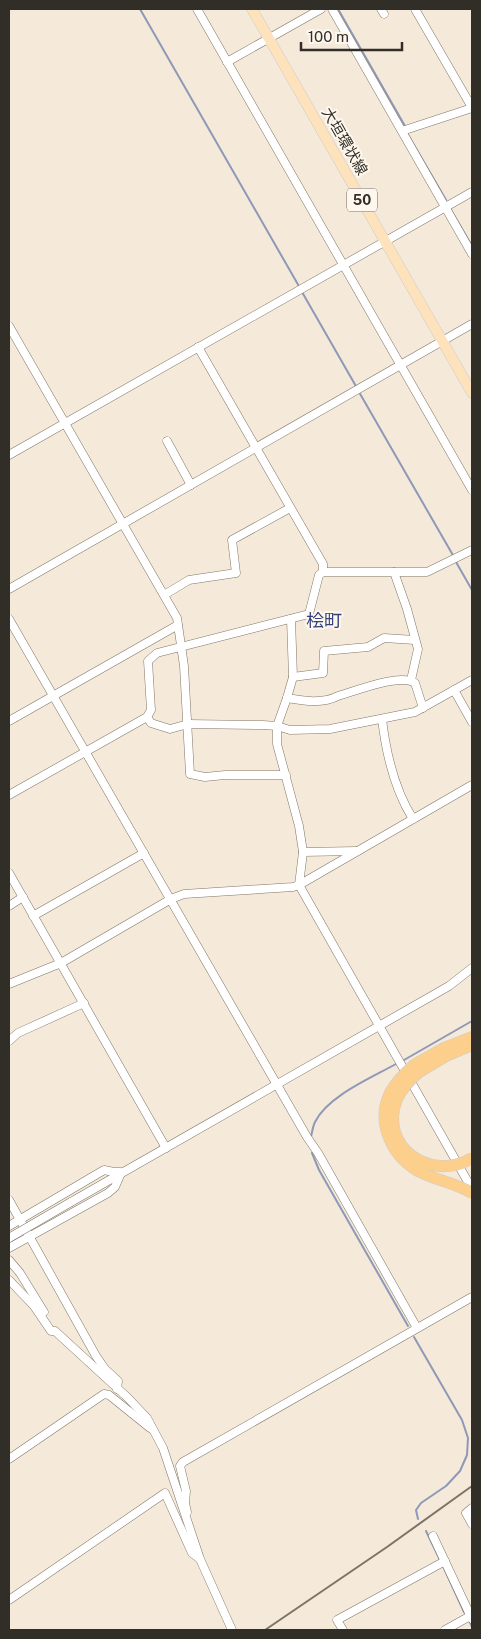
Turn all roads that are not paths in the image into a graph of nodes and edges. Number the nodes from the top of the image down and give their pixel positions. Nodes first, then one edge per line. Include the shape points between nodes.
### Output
1 (197, 9) edge
2 (252, 9) edge
3 (321, 9) edge
4 (332, 9) edge
5 (415, 9) edge
6 (269, 39) junction
7 (227, 62) junction
8 (472, 108) edge
9 (402, 131) junction
10 (472, 192) edge
11 (445, 207) junction
12 (386, 241) junction
13 (472, 254) edge
14 (344, 264) junction
15 (472, 324) edge
16 (9, 326) edge
17 (443, 341) junction
18 (198, 347) junction
19 (400, 365) junction
20 (472, 392) edge
21 (65, 422) junction
22 (167, 442) dead end
23 (256, 448) junction
24 (9, 455) edge
25 (191, 485) junction
26 (472, 490) edge
27 (290, 508) junction
28 (123, 524) junction
29 (472, 550) edge
30 (323, 572) junction
31 (394, 572) junction
32 (9, 589) edge
33 (164, 595) junction
34 (9, 619) edge
35 (291, 619) junction
36 (178, 625) junction
37 (415, 640) junction
38 (181, 647) junction
39 (293, 677) junction
40 (411, 680) junction
41 (472, 680) edge
42 (454, 690) junction
43 (54, 696) junction
44 (287, 698) junction
45 (423, 708) junction
46 (146, 717) junction
47 (382, 719) junction
48 (9, 721) edge
49 (472, 722) edge
50 (188, 724) junction
51 (277, 726) junction
52 (85, 751) junction
53 (286, 775) junction
54 (472, 785) edge
55 (9, 795) edge
56 (413, 819) junction
57 (359, 851) junction
58 (303, 852) junction
59 (144, 853) junction
60 (9, 873) edge
61 (300, 884) junction
62 (23, 898) junction
63 (171, 899) junction
64 (9, 906) edge
65 (33, 916) junction
66 (61, 963) junction
67 (472, 968) edge
68 (9, 984) edge
69 (84, 1003) junction
70 (380, 1026) junction
71 (472, 1037) edge
72 (9, 1041) edge
73 (472, 1045) edge
74 (277, 1084) junction
75 (166, 1148) junction
76 (472, 1158) edge
77 (122, 1172) junction
78 (472, 1189) edge
79 (472, 1193) edge
80 (9, 1200) edge
81 (20, 1220) junction
82 (9, 1226) edge
83 (30, 1236) junction
84 (9, 1238) edge
85 (9, 1248) edge
86 (9, 1260) edge
87 (9, 1280) edge
88 (472, 1296) edge
89 (417, 1328) junction
90 (55, 1331) junction
91 (117, 1389) junction
92 (152, 1428) junction
93 (9, 1458) edge
94 (472, 1508) edge
95 (187, 1523) junction
96 (472, 1524) edge
97 (433, 1536) dead end
98 (200, 1559) junction
99 (444, 1560) junction
100 (9, 1600) edge
101 (472, 1617) edge
102 (232, 1630) edge
103 (343, 1630) edge
104 (444, 1630) edge

1 - 7 street
2 - 6 main road, 大垣環状線 / 50
3 - 6 street
4 - 9 street
5 - 8 street
6 - 7 street
6 - 12 main road, 大垣環状線 / 50
7 - 14 street
8 - 9 street
9 - 11 street
10 - 11 street
11 - 12 street
11 - 13 street
12 - 14 street
12 - 17 main road, 大垣環状線 / 50
14 - 18 street
14 - 19 street
15 - 17 street
16 - 21 street
17 - 19 street
17 - 20 main road, 大垣環状線 / 50
18 - 21 street
18 - 23 street
19 - 23 street
19 - 26 street
21 - 24 street
21 - 28 street
22 - 25 street
23 - 25 street
23 - 27 street
25 - 28 street
27 - 30 street via 323,564
27 - 33 street via 232,540 236,573 189,580
28 - 32 street
28 - 33 street
29 - 31 street via 427,572
30 - 31 street
30 - 35 street via 319,575 309,614
31 - 37 street
33 - 36 street
34 - 43 street
35 - 38 street
35 - 39 street
36 - 38 street
36 - 43 street
37 - 39 street via 384,638 368,647 324,651 322,673
37 - 40 street via 418,649
38 - 46 street via 157,653 148,661 151,710
38 - 50 street
39 - 44 street
40 - 44 street via 393,680 330,699 305,701
40 - 45 street via 415,682
41 - 42 street
42 - 45 street
42 - 49 street
43 - 48 street
43 - 52 street
44 - 51 street
45 - 47 street
46 - 50 street via 151,723 170,730
46 - 52 street
47 - 51 street via 316,730 290,730
47 - 56 street via 385,746 393,772 405,807
50 - 51 street
50 - 53 street via 190,774 205,777
51 - 53 street via 277,744
52 - 55 street
52 - 59 street
53 - 58 street via 300,826
54 - 56 street
56 - 57 street
57 - 58 street
57 - 61 street
58 - 61 street
59 - 63 street
59 - 65 street
60 - 62 street
61 - 63 street via 184,894
61 - 70 street
62 - 64 street
62 - 65 street
63 - 66 street
63 - 74 street
65 - 66 street
66 - 68 street
66 - 69 street
67 - 70 street via 449,986
69 - 72 street via 18,1033
69 - 75 street
70 - 74 street
70 - 78 street
71 - 79 highway, bridge via 414,1065 391,1091 385,1112 387,1133 396,1152 404,1160 420,1172
73 - 76 highway, bridge via 419,1072 402,1090 393,1119 396,1135 405,1150 426,1164 456,1166
74 - 75 street
74 - 89 street
75 - 77 street
77 - 81 street via 104,1170
77 - 83 street via 108,1193
77 - 84 street, bridge
80 - 81 street
81 - 82 street
81 - 83 street
83 - 85 street
83 - 91 street via 96,1356 118,1381
86 - 90 street
87 - 90 street via 34,1306 51,1331
88 - 89 street
89 - 95 street via 183,1462 180,1466 186,1491
90 - 91 street
91 - 92 street via 141,1410
92 - 93 street via 110,1394 104,1394
92 - 95 street via 163,1448
94 - 96 street via 466,1513
95 - 98 street
97 - 99 street
98 - 100 street via 192,1553 165,1493
98 - 102 street
99 - 101 street
99 - 103 street via 337,1620
101 - 104 street

